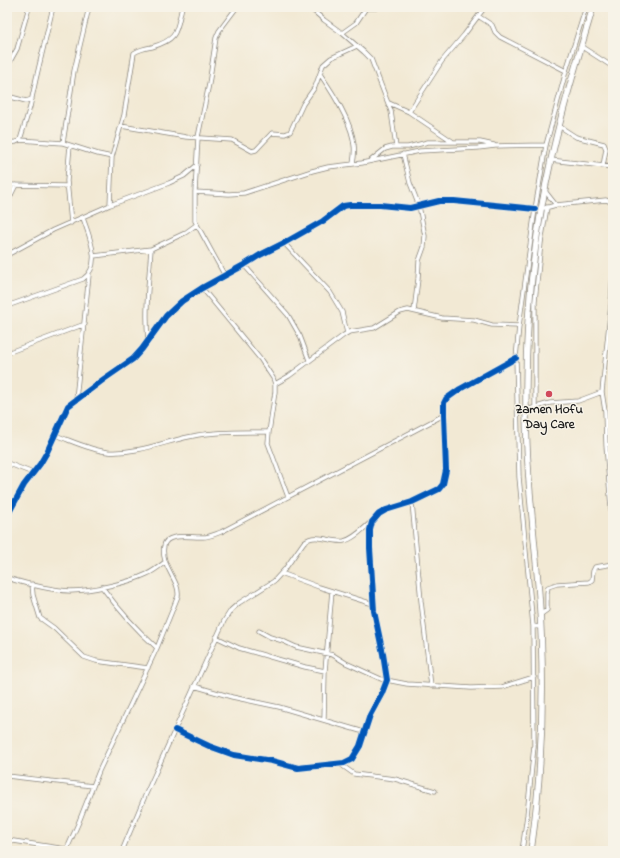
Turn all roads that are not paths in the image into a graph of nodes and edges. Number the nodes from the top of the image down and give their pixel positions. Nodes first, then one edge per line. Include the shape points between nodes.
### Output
1 (28, 7) edge
2 (89, 7) edge
3 (182, 7) edge
4 (237, 7) edge
5 (309, 7) edge
6 (378, 7) edge
7 (485, 7) edge
8 (586, 7) edge
9 (593, 7) edge
10 (52, 8) edge
11 (478, 16) junction
12 (342, 33) junction
13 (356, 46) junction
14 (582, 47) junction
15 (7, 67) edge
16 (613, 67) edge
17 (566, 71) junction
18 (320, 74) junction
19 (7, 96) edge
20 (32, 99) junction
21 (26, 101) junction
22 (389, 103) junction
23 (30, 107) junction
24 (409, 112) junction
25 (121, 126) junction
26 (559, 126) junction
27 (198, 137) junction
28 (20, 140) junction
29 (7, 142) edge
30 (453, 142) junction
31 (63, 143) junction
32 (70, 145) junction
33 (546, 145) junction
34 (495, 146) junction
35 (396, 147) junction
36 (403, 154) junction
37 (112, 157) junction
38 (550, 160) junction
39 (369, 162) junction
40 (353, 164) junction
41 (197, 165) junction
42 (603, 166) junction
43 (613, 167) edge
44 (7, 185) edge
45 (16, 185) junction
46 (68, 186) junction
47 (545, 190) junction
48 (195, 192) junction
49 (612, 201) edge
50 (7, 203) edge
51 (110, 205) junction
52 (556, 205) junction
53 (419, 206) junction
54 (544, 208) junction
55 (535, 209) junction
56 (83, 218) junction
57 (71, 222) junction
58 (196, 225) junction
59 (284, 243) junction
60 (151, 249) junction
61 (7, 255) edge
62 (94, 256) junction
63 (244, 265) junction
64 (613, 270) edge
65 (89, 275) junction
66 (225, 276) junction
67 (613, 279) edge
68 (202, 288) junction
69 (7, 306) edge
70 (414, 311) junction
71 (85, 324) junction
72 (519, 326) junction
73 (347, 333) junction
74 (148, 340) junction
75 (7, 352) edge
76 (516, 358) junction
77 (309, 360) junction
78 (276, 384) junction
79 (602, 392) junction
80 (76, 399) junction
81 (535, 407) junction
82 (526, 410) junction
83 (444, 415) junction
84 (269, 432) junction
85 (55, 435) junction
86 (613, 444) edge
87 (606, 445) junction
88 (7, 463) edge
89 (34, 473) junction
90 (612, 494) edge
91 (288, 497) junction
92 (412, 502) junction
93 (7, 516) edge
94 (372, 522) junction
95 (613, 533) edge
96 (165, 562) junction
97 (613, 564) edge
98 (282, 573) junction
99 (7, 578) edge
100 (32, 584) junction
101 (102, 587) junction
102 (332, 591) junction
103 (373, 604) junction
104 (540, 615) junction
105 (533, 626) junction
106 (540, 627) junction
107 (259, 631) dead end
108 (216, 637) junction
109 (157, 648) junction
110 (326, 654) junction
111 (148, 668) junction
112 (325, 671) junction
113 (534, 677) junction
114 (387, 680) junction
115 (194, 686) junction
116 (431, 686) junction
117 (324, 720) junction
118 (175, 730) junction
119 (364, 732) junction
120 (340, 764) junction
121 (7, 776) edge
122 (93, 786) junction
123 (435, 791) dead end
124 (7, 840) edge
125 (66, 850) edge
126 (122, 851) edge
127 (522, 851) edge
128 (531, 851) edge

1 - 15 street via 18,49
2 - 31 street via 73,76
3 - 25 street via 174,36 134,53
4 - 27 street via 216,38
5 - 12 street
6 - 12 street via 366,8 356,23
7 - 11 street
8 - 17 street
9 - 14 main road
10 - 20 street
11 - 17 street via 492,25 500,37
11 - 24 street via 442,62
12 - 13 street
13 - 18 street via 327,61
13 - 22 street via 370,59
14 - 16 street
14 - 26 main road
17 - 33 street
18 - 27 street via 289,133 272,133 252,151 232,140
18 - 40 street via 350,126 354,145
19 - 21 street
20 - 21 street
20 - 23 street
21 - 23 street
22 - 24 street
22 - 35 street
23 - 28 street
24 - 30 street
25 - 27 street
25 - 37 street
26 - 38 main road
26 - 42 street via 576,137 604,144 606,149
27 - 41 street
28 - 29 street
28 - 31 street
30 - 34 street via 480,142
30 - 35 street via 428,142
31 - 32 street
32 - 37 street
32 - 46 street
33 - 34 street
33 - 55 street
34 - 36 street
35 - 39 street via 385,149
36 - 39 street
36 - 53 street
37 - 51 street
38 - 42 street
38 - 47 main road
39 - 40 street
40 - 48 street via 312,171 244,193
41 - 48 street
41 - 51 street via 184,176 169,183
42 - 43 street
44 - 45 street
45 - 46 street
45 - 50 street
46 - 57 street
47 - 52 street
47 - 54 main road
48 - 58 street
49 - 52 street
51 - 56 street
52 - 54 street
53 - 55 street via 454,201
53 - 59 street via 343,206 323,221
53 - 70 street via 425,241 419,261
54 - 81 street via 535,301
54 - 82 main road via 529,299
55 - 72 street
56 - 57 street
56 - 62 street
57 - 61 street
58 - 60 street
58 - 66 street
59 - 63 street
59 - 73 street via 330,292 342,312
60 - 62 street
60 - 74 street via 146,304
62 - 65 street
63 - 66 street
63 - 77 street via 288,315
64 - 67 street
65 - 69 street
65 - 71 street
66 - 68 street
67 - 79 street
68 - 74 street via 174,308
68 - 78 street via 262,360
70 - 72 street via 442,318
70 - 73 street via 404,310 374,328
71 - 75 street
71 - 80 street
72 - 76 street
73 - 77 street
74 - 80 street via 133,359
76 - 83 street via 450,394 444,403
76 - 105 street via 519,477
77 - 78 street
78 - 84 street
79 - 81 street via 578,401
79 - 87 street
80 - 85 street via 68,406
81 - 82 street
82 - 104 main road
83 - 91 street
83 - 92 street via 446,470 443,484 439,489
84 - 85 street via 211,433 140,450 116,452 98,450
84 - 91 street via 270,450
85 - 89 street
86 - 87 street
87 - 90 street
88 - 89 street
89 - 93 street
90 - 95 street
91 - 96 street via 211,536 171,537 164,545
92 - 94 street via 386,510
92 - 116 street
94 - 98 street via 347,540 307,539
94 - 103 street via 370,554
96 - 101 street via 148,574
96 - 109 street via 178,592
97 - 104 street via 595,567 592,580 589,582 548,587 547,610
98 - 102 street
98 - 108 street via 231,610
99 - 100 street
100 - 101 street via 71,591
100 - 111 street via 40,618 84,657 100,662
101 - 109 street via 116,607
102 - 103 street
102 - 110 street
103 - 114 street
104 - 106 main road
105 - 106 street
105 - 113 street
106 - 128 main road via 542,750
107 - 110 street via 296,647
108 - 112 street via 240,648
108 - 115 street
109 - 111 street
110 - 112 street
110 - 114 street
111 - 122 street
112 - 117 street
113 - 116 street via 502,687
113 - 127 street via 534,746
114 - 116 street
114 - 119 street
115 - 117 street
115 - 118 street
117 - 119 street
118 - 120 street via 222,751 245,757 299,768
118 - 126 street
119 - 120 street via 354,756 348,762
120 - 123 street via 354,774 395,779
121 - 122 street
122 - 125 street
124 - 125 street

